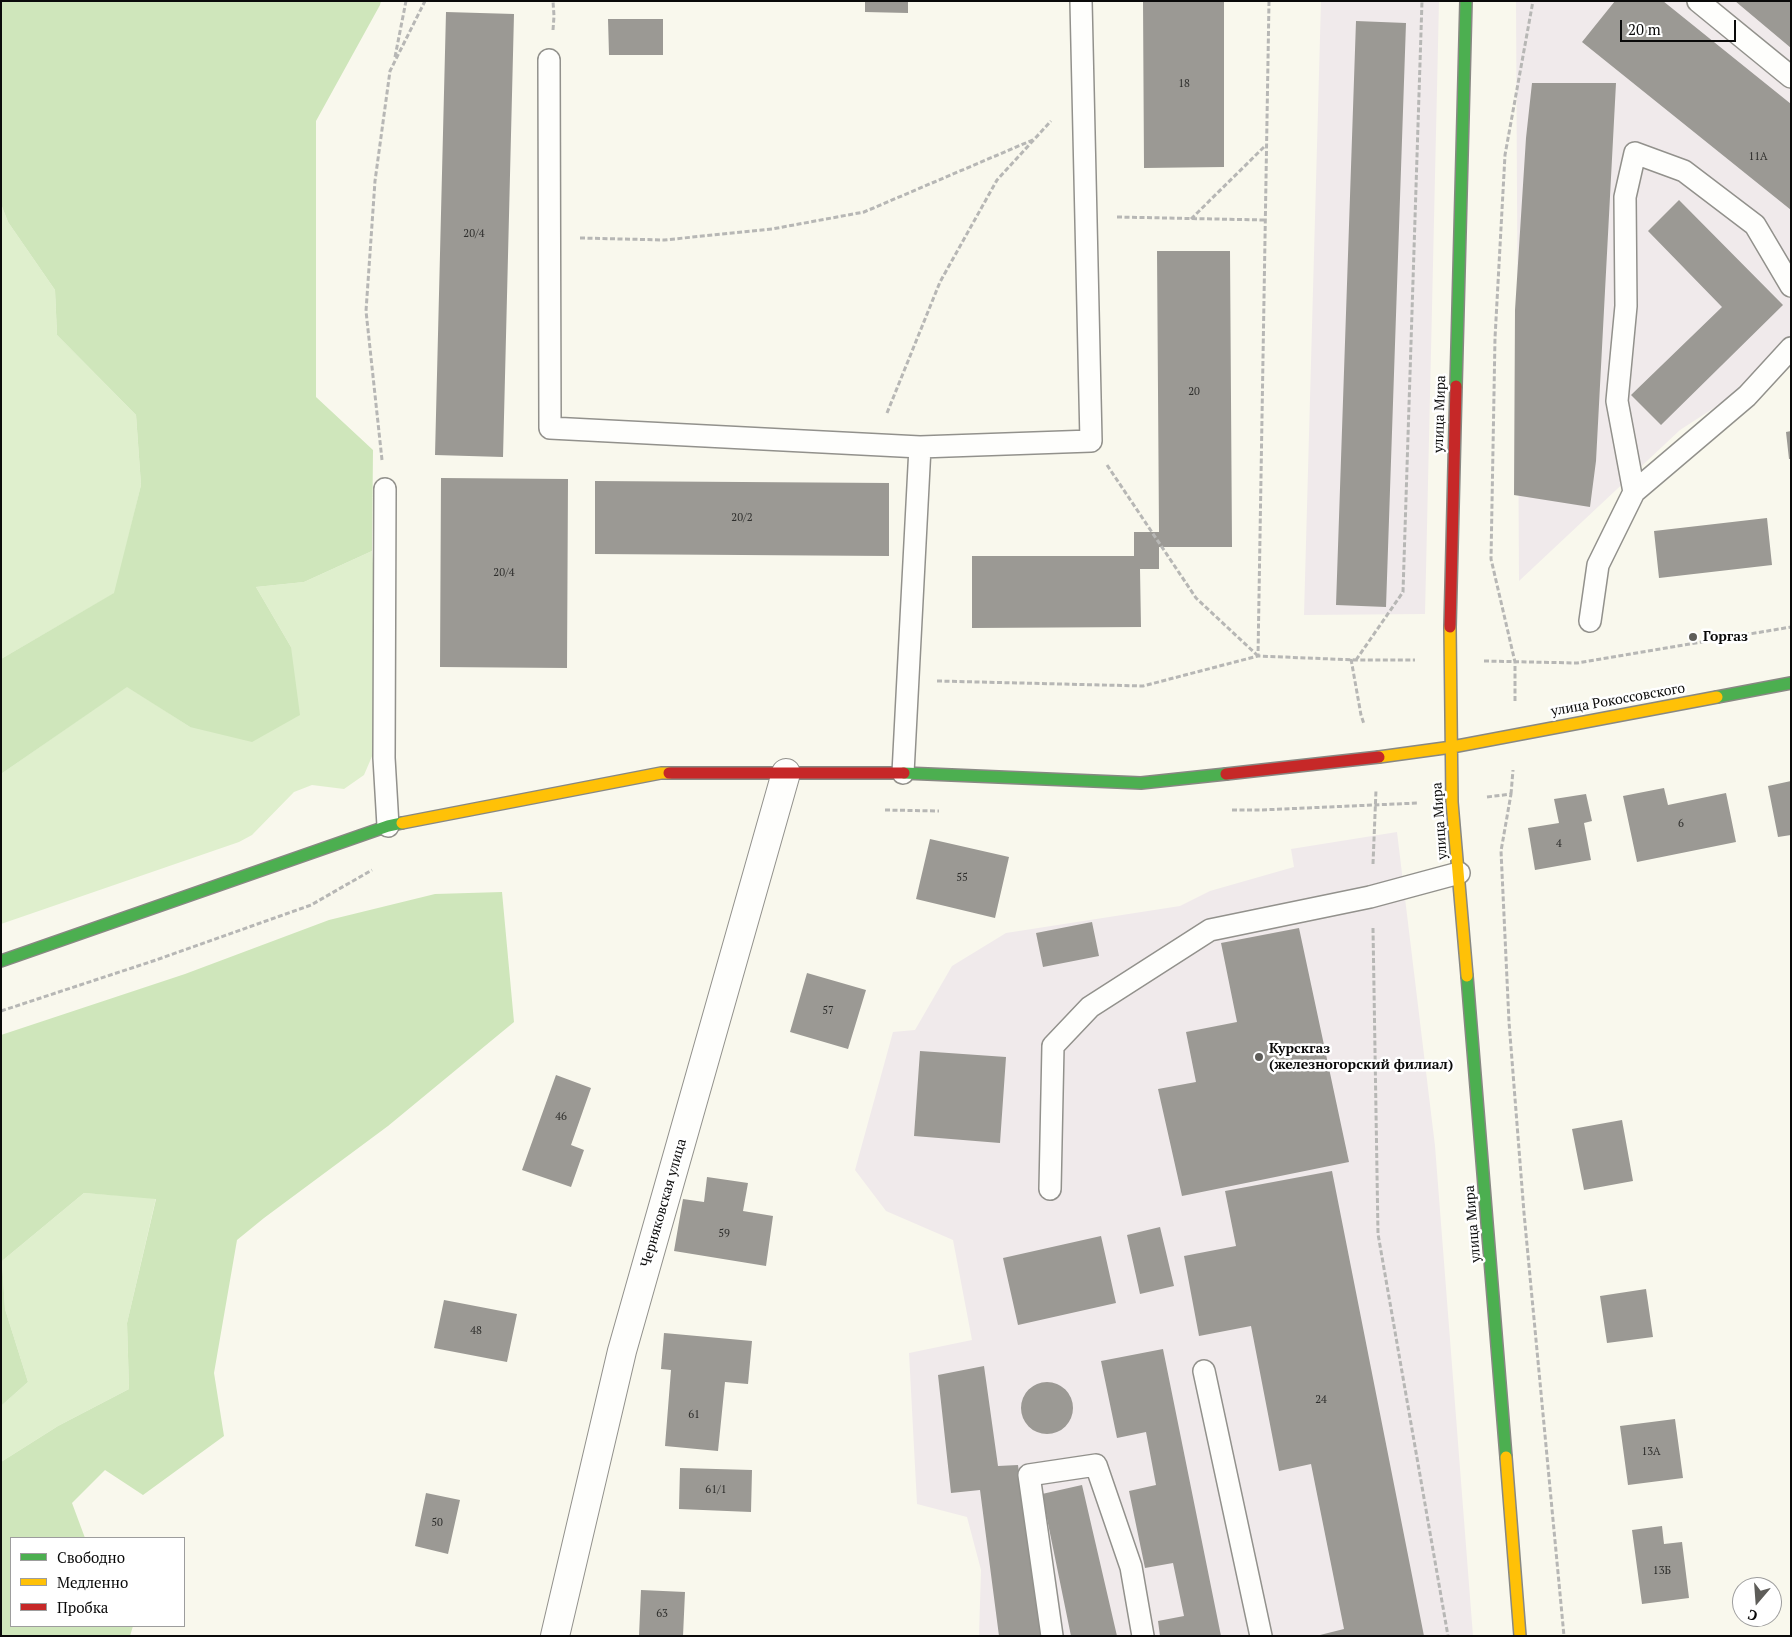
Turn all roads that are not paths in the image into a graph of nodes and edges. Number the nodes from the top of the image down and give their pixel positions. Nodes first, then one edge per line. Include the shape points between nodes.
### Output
1 (1081, 1) edge
2 (1466, 1) edge
3 (1698, 1) edge
4 (549, 60) dead end
5 (1791, 77) edge
6 (1791, 286) edge
7 (1791, 348) edge
8 (920, 447) junction
9 (385, 489) road end
10 (1634, 492) junction
11 (1590, 621) dead end
12 (1791, 683) edge
13 (1452, 747) junction
14 (786, 773) junction
15 (903, 773) junction
16 (388, 826) junction
17 (1459, 873) junction
18 (1, 961) edge
19 (1050, 1189) dead end
20 (1204, 1371) dead end
21 (554, 1636) edge
22 (1052, 1636) edge
23 (1143, 1636) edge
24 (1261, 1636) edge
25 (1520, 1636) edge

1 - 8 lane via 1091,441
2 - 13 main road, улица Мира via 1448,660
3 - 5 lane
4 - 8 lane via 550,428
6 - 10 lane via 1754,225 1684,171 1635,153 1625,197 1626,306 1616,401
7 - 10 lane via 1747,396
8 - 15 lane
9 - 16 lane via 384,758
10 - 11 lane via 1598,565
12 - 13 main road, улица Рокоссовского
13 - 15 main road, улица Рокоссовского via 1141,783
13 - 17 main road, улица Мира via 1452,802
14 - 15 main road, улица Рокоссовского
14 - 16 main road, улица Рокоссовского via 661,773
14 - 21 street, Черняковская улица via 622,1351
16 - 18 main road, улица Рокоссовского
17 - 19 lane via 1373,897 1210,930 1090,1007 1053,1046
17 - 25 main road, улица Мира
20 - 24 lane
22 - 23 lane via 1029,1475 1096,1465 1131,1567

